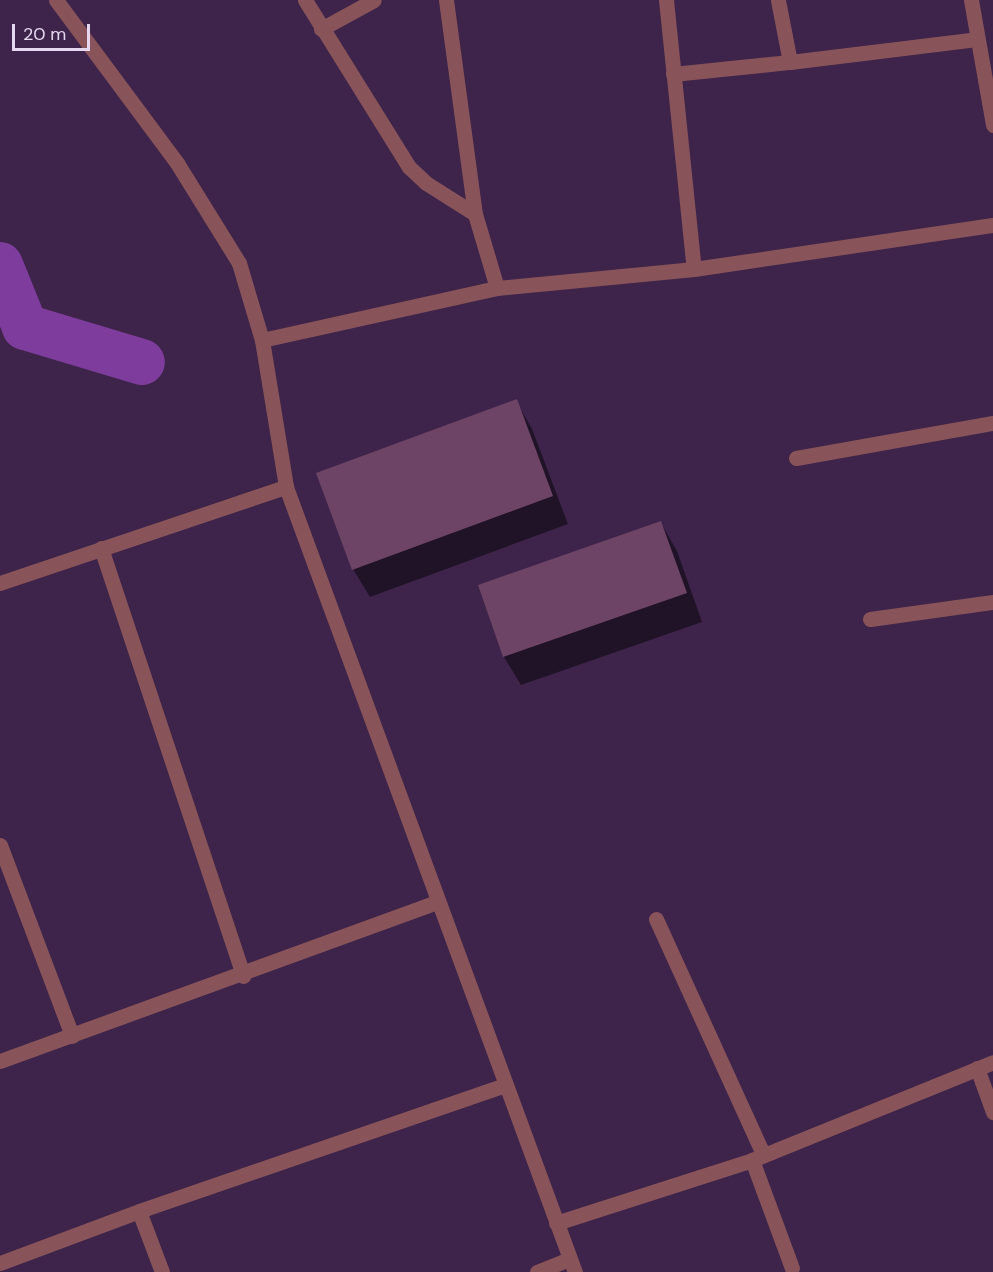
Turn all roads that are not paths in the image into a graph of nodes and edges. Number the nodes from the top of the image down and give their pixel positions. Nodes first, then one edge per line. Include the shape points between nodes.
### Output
1 (56, 0) edge
2 (305, 0) edge
3 (374, 0) edge
4 (446, 0) edge
5 (666, 0) edge
6 (778, 0) edge
7 (971, 0) edge
8 (321, 29) junction
9 (977, 39) junction
10 (790, 62) junction
11 (673, 74) junction
12 (993, 125) edge
13 (476, 214) junction
14 (993, 225) edge
15 (694, 269) junction
16 (497, 288) junction
17 (262, 340) junction
18 (993, 423) edge
19 (796, 458) dead end
20 (286, 487) junction
21 (101, 548) junction
22 (0, 583) edge
23 (993, 602) edge
24 (870, 619) dead end
25 (0, 845) edge
26 (438, 902) junction
27 (656, 919) dead end
28 (243, 976) junction
29 (72, 1036) junction
30 (0, 1061) edge
31 (993, 1062) edge
32 (976, 1068) junction
33 (504, 1085) junction
34 (993, 1112) edge
35 (758, 1157) junction
36 (139, 1211) junction
37 (556, 1222) junction
38 (0, 1263) edge
39 (573, 1266) edge
40 (792, 1268) dead end
41 (162, 1272) edge
42 (537, 1272) edge

1 - 17 street via 208,209 239,263
2 - 8 street
3 - 8 street
4 - 13 street
5 - 11 street
6 - 10 street
7 - 9 street
8 - 13 street via 409,167 426,183
9 - 10 street
9 - 12 street
10 - 11 street
11 - 15 street
13 - 16 street
14 - 15 street
15 - 16 street
16 - 17 street
17 - 20 street
18 - 19 street
20 - 21 street
20 - 26 street
21 - 22 street
21 - 28 street
23 - 24 street
25 - 29 street
26 - 28 street
26 - 33 street
27 - 35 street
28 - 29 street
29 - 30 street
31 - 32 street
32 - 34 street
32 - 35 street
33 - 36 street
33 - 37 street
35 - 37 street
35 - 40 street
36 - 38 street
36 - 41 street
37 - 39 street
39 - 42 street

